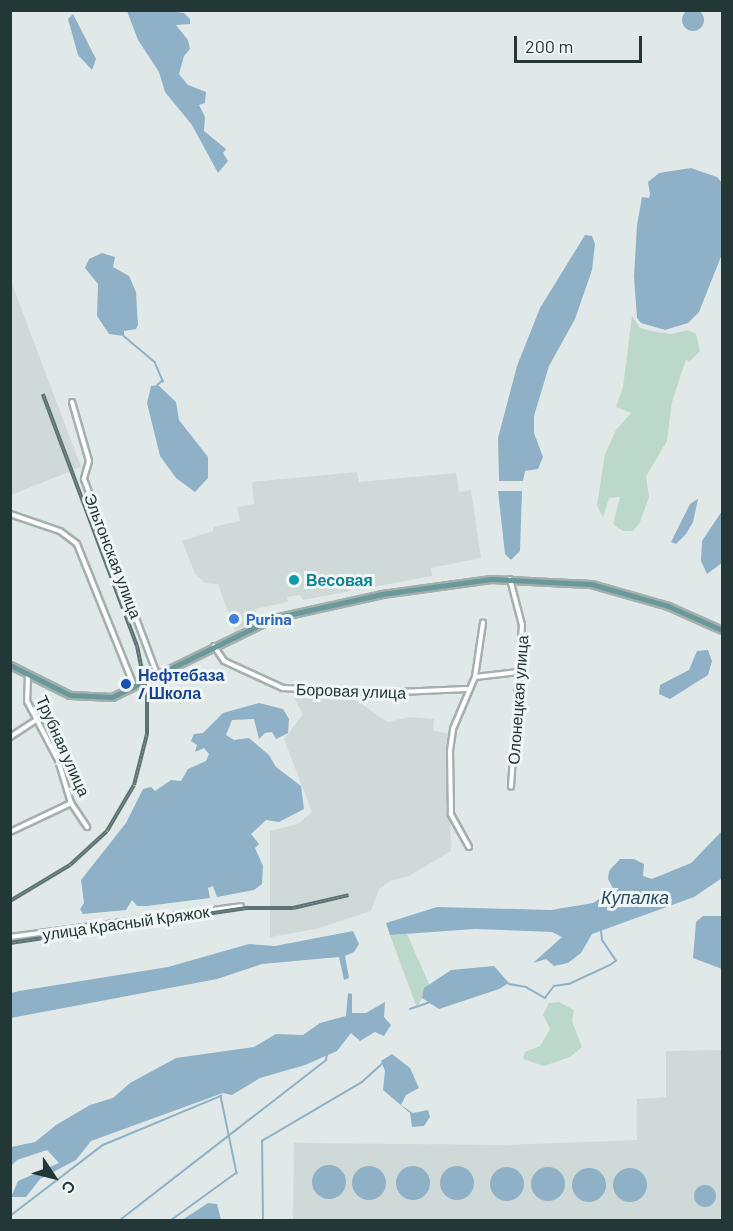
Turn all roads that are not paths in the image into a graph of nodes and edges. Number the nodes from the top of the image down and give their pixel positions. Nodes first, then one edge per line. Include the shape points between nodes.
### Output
1 (72, 402) dead end
2 (10, 514) edge
3 (509, 578) junction
4 (483, 624) dead end
5 (723, 630) edge
6 (214, 645) junction
7 (10, 664) edge
8 (519, 672) junction
9 (157, 674) junction
10 (28, 675) junction
11 (475, 677) junction
12 (134, 687) junction
13 (467, 689) junction
14 (36, 720) junction
15 (10, 737) edge
16 (511, 787) dead end
17 (71, 803) junction
18 (87, 826) dead end
19 (10, 832) edge
20 (469, 847) dead end
21 (242, 906) dead end
22 (10, 937) edge

1 - 9 street, Эльтонская улица via 89,461 84,479
2 - 12 street, Эльтонская улица via 60,531 77,544
3 - 5 main road, Трубная улица via 569,581 627,592
3 - 6 main road, Трубная улица via 448,583 299,611 264,621
3 - 8 street, Олонецкая улица via 522,625
4 - 11 street
6 - 9 main road, Трубная улица
6 - 13 street, Боровая улица via 224,661 283,688 368,693
7 - 10 main road, Трубная улица
8 - 11 street
8 - 16 street, Олонецкая улица
9 - 12 main road, Трубная улица
10 - 12 main road, Трубная улица via 63,692 92,698 112,697
10 - 14 street, Трубная улица via 26,697
11 - 13 street
13 - 20 street via 453,729 450,762 451,814
14 - 15 street
14 - 17 street, Трубная улица via 61,767
17 - 18 street, Трубная улица
17 - 19 street
21 - 22 street, улица Красный Кряжок

